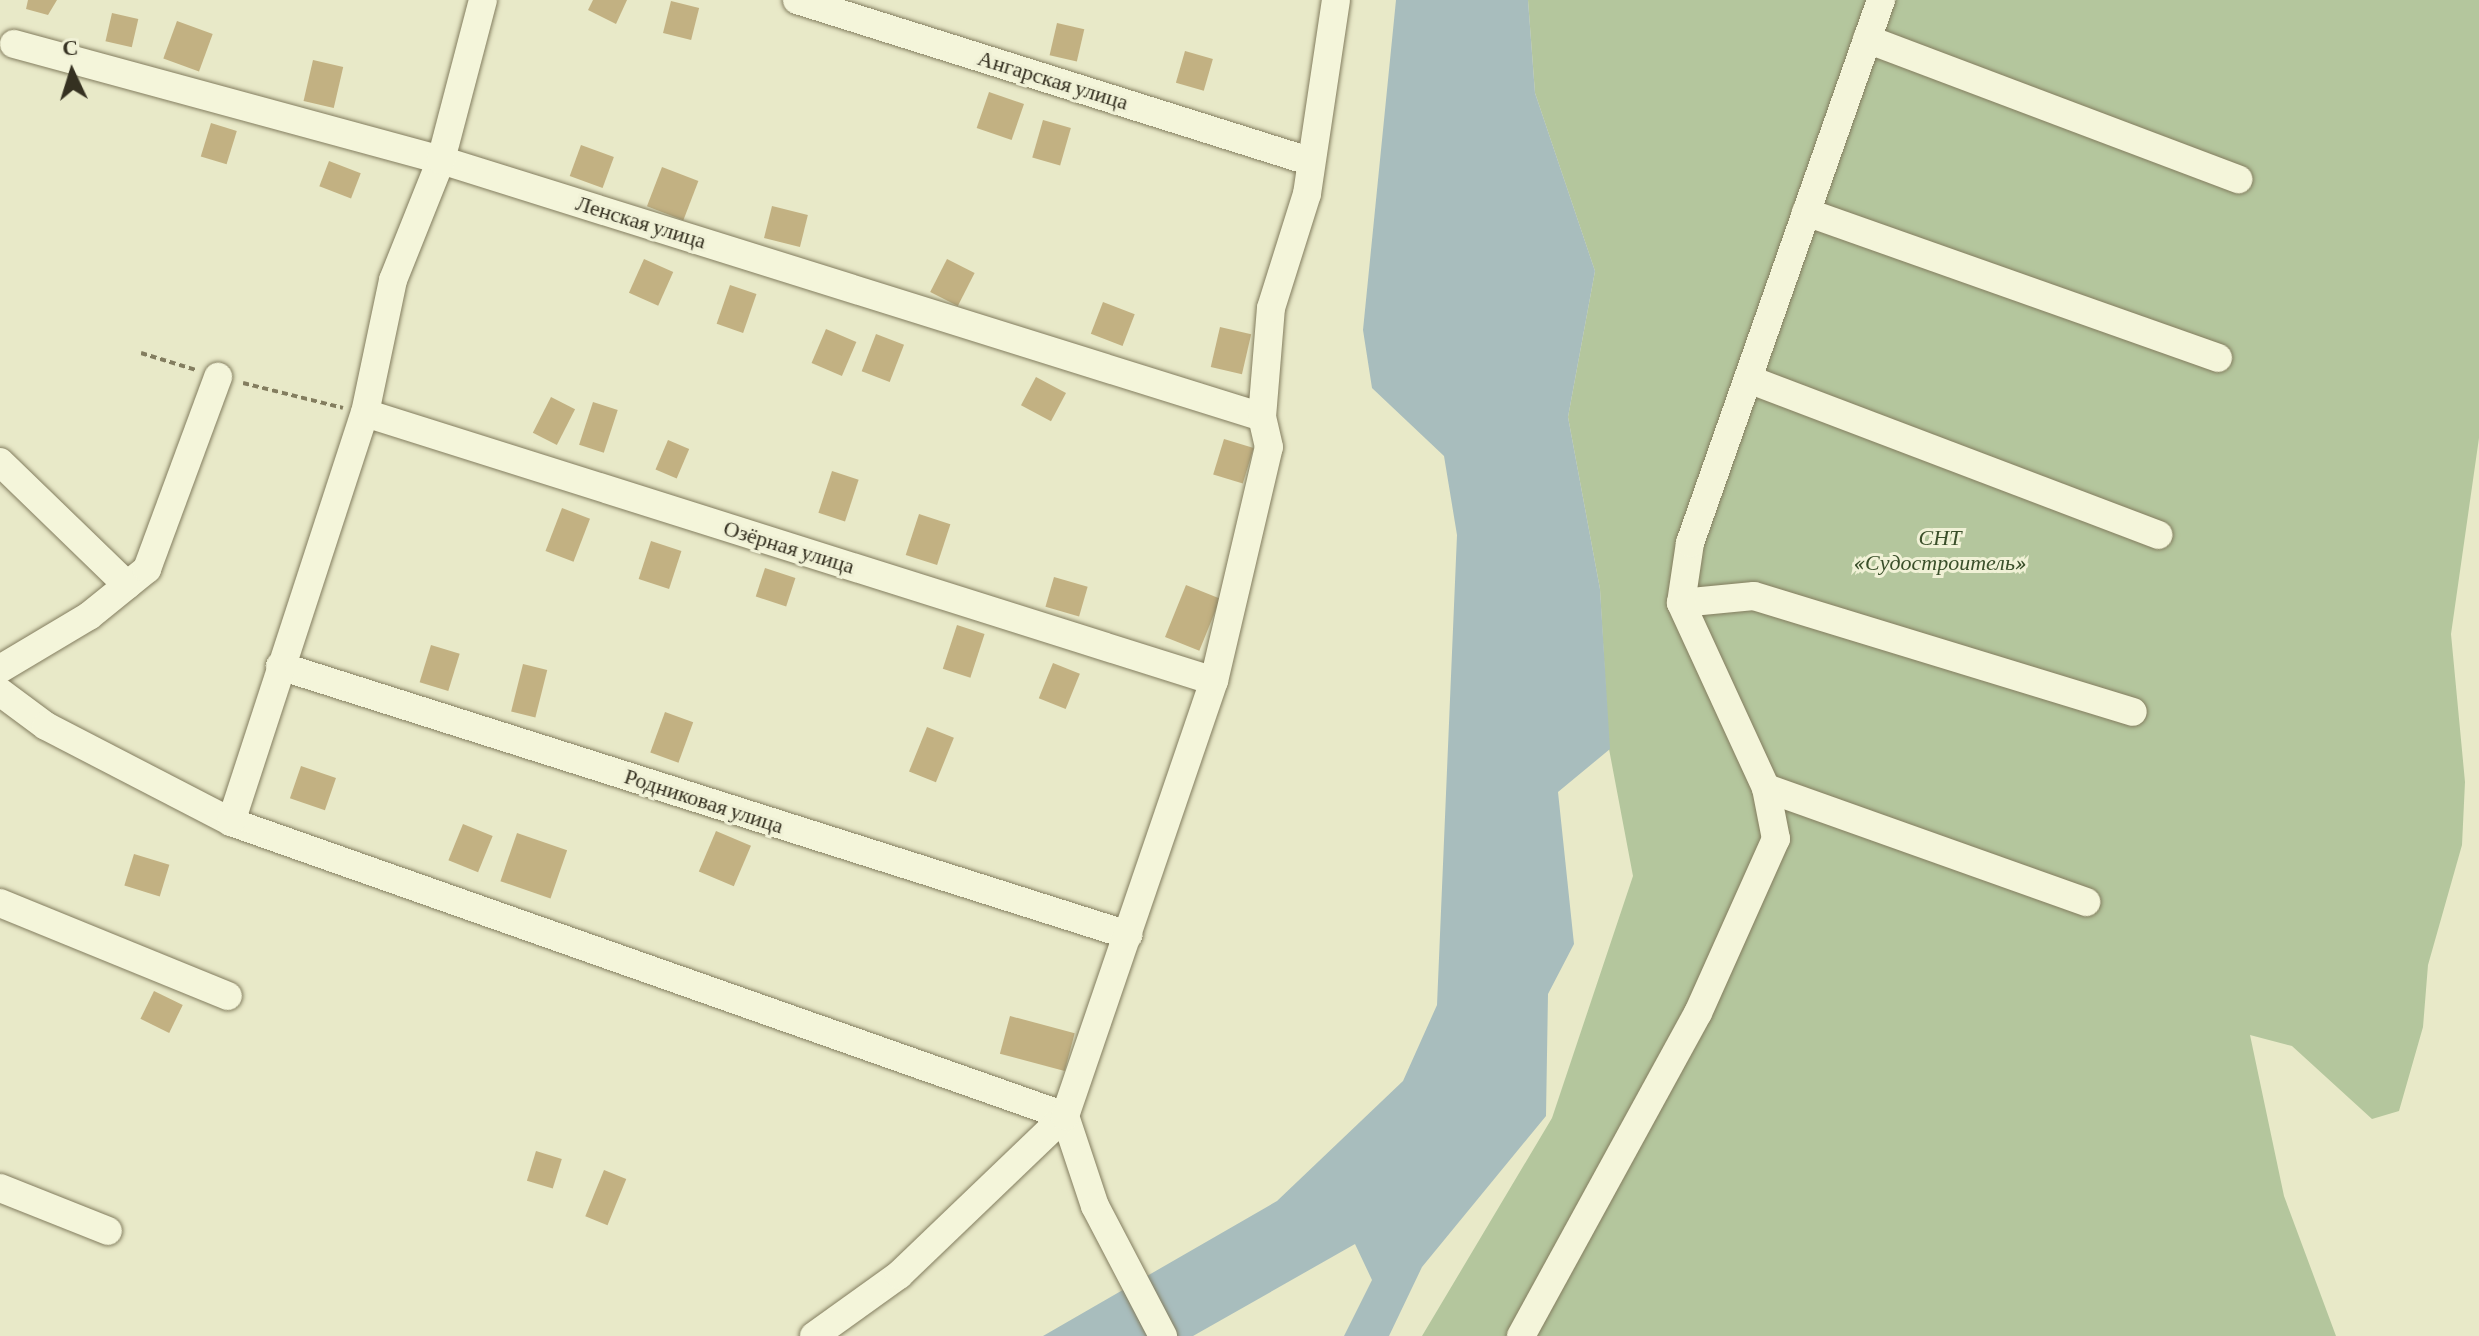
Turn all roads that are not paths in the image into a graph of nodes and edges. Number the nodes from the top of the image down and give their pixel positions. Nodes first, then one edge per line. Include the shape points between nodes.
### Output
1 (483, 0) edge
2 (797, 0) edge
3 (1336, 0) edge
4 (1881, 0) edge
5 (1867, 39) junction
6 (14, 44) dead end
7 (441, 160) junction
8 (1309, 161) junction
9 (2238, 179) dead end
10 (1806, 212) junction
11 (2218, 358) dead end
12 (218, 377) road end
13 (1748, 379) junction
14 (365, 413) junction
15 (1262, 417) junction
16 (0, 462) edge
17 (2158, 535) dead end
18 (127, 585) junction
19 (1681, 603) junction
20 (280, 666) junction
21 (0, 669) edge
22 (1214, 681) junction
23 (0, 692) edge
24 (2133, 712) dead end
25 (1766, 788) junction
26 (231, 822) junction
27 (2086, 902) dead end
28 (0, 903) edge
29 (1128, 935) junction
30 (228, 996) dead end
31 (1065, 1116) junction
32 (0, 1188) edge
33 (108, 1231) dead end
34 (814, 1336) edge
35 (1163, 1336) edge
36 (1521, 1336) edge

1 - 7 street
2 - 8 street, Ангарская улица
3 - 8 street
4 - 5 street
5 - 9 street
5 - 10 street
6 - 7 street, Ленская улица
7 - 14 street via 393,280
7 - 15 street, Ленская улица
8 - 15 street via 1307,194 1271,308
10 - 11 street
10 - 13 street
12 - 18 street via 147,569
13 - 17 street
13 - 19 street via 1690,543
14 - 20 street
14 - 22 street, Озёрная улица
15 - 22 street via 1269,447
16 - 18 street
18 - 21 street
19 - 24 street via 1754,596
19 - 25 street
20 - 26 street
20 - 29 street, Родниковая улица
22 - 29 street
23 - 26 street via 46,726
25 - 27 street
25 - 36 street via 1776,839 1770,854 1698,1013
26 - 31 street
28 - 30 street
29 - 31 street
31 - 34 street via 899,1275
31 - 35 street via 1095,1206
32 - 33 street

